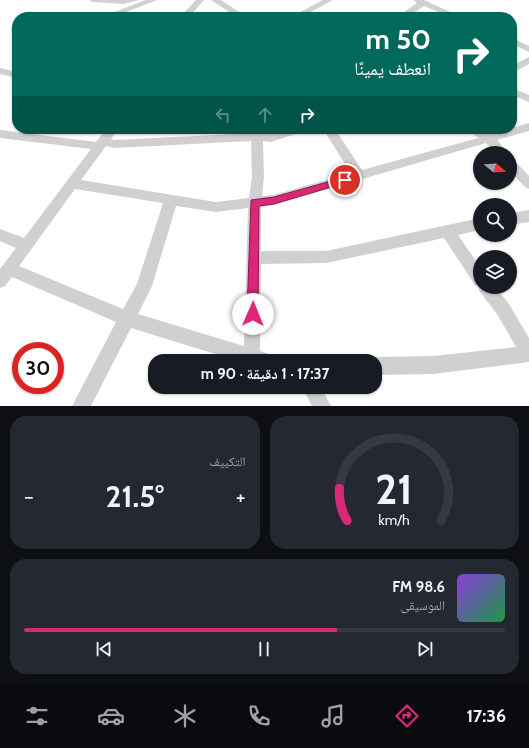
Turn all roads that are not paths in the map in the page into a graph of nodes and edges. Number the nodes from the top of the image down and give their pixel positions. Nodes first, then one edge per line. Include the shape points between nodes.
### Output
1 (93, 0) edge
2 (135, 0) edge
3 (153, 0) edge
4 (200, 0) edge
5 (215, 0) edge
6 (328, 0) edge
7 (124, 1) edge
8 (420, 1) edge
9 (119, 12) edge
10 (189, 12) edge
11 (235, 12) edge
12 (305, 12) edge
13 (407, 12) edge
14 (445, 12) edge
15 (517, 43) edge
16 (529, 49) edge
17 (529, 60) edge
18 (517, 67) edge
19 (0, 71) edge
20 (12, 74) edge
21 (517, 93) edge
22 (529, 99) edge
23 (529, 127) edge
24 (517, 131) edge
25 (0, 134) edge
26 (108, 134) edge
27 (283, 134) edge
28 (332, 134) edge
29 (481, 134) edge
30 (506, 134) edge
31 (257, 137) junction
32 (490, 139) junction
33 (100, 144) junction
34 (496, 146) edge
35 (517, 171) edge
36 (359, 176) junction
37 (71, 183) junction
38 (529, 184) edge
39 (171, 199) junction
40 (255, 203) junction
41 (529, 216) edge
42 (517, 218) edge
43 (473, 225) edge
44 (447, 230) junction
45 (0, 235) edge
46 (26, 245) junction
47 (254, 258) junction
48 (473, 269) edge
49 (4, 275) edge
50 (491, 294) edge
51 (128, 319) junction
52 (246, 354) edge
53 (259, 354) edge
54 (529, 354) edge
55 (382, 366) edge
56 (315, 394) edge
57 (81, 406) edge
58 (322, 406) edge

1 - 7 street
2 - 7 street
3 - 9 street
4 - 10 street
5 - 11 street
6 - 12 street
8 - 13 street
8 - 14 street
15 - 16 street
17 - 18 street
19 - 20 street
21 - 22 street
23 - 24 street
25 - 33 street
26 - 33 street
27 - 31 street via 271,138
28 - 36 street
29 - 32 street
30 - 32 street
31 - 33 street
31 - 40 street via 258,177
32 - 34 street
32 - 36 street
33 - 37 street
35 - 38 street
36 - 40 street
37 - 39 street
37 - 46 street
39 - 40 street via 216,207
39 - 51 street via 144,286
40 - 47 street
41 - 42 street
43 - 44 street
44 - 47 street via 326,257
44 - 48 street
45 - 46 street
46 - 49 street
47 - 53 street
49 - 51 street
50 - 54 street via 503,309
51 - 52 street
51 - 57 street
54 - 55 street via 433,365
56 - 58 street

